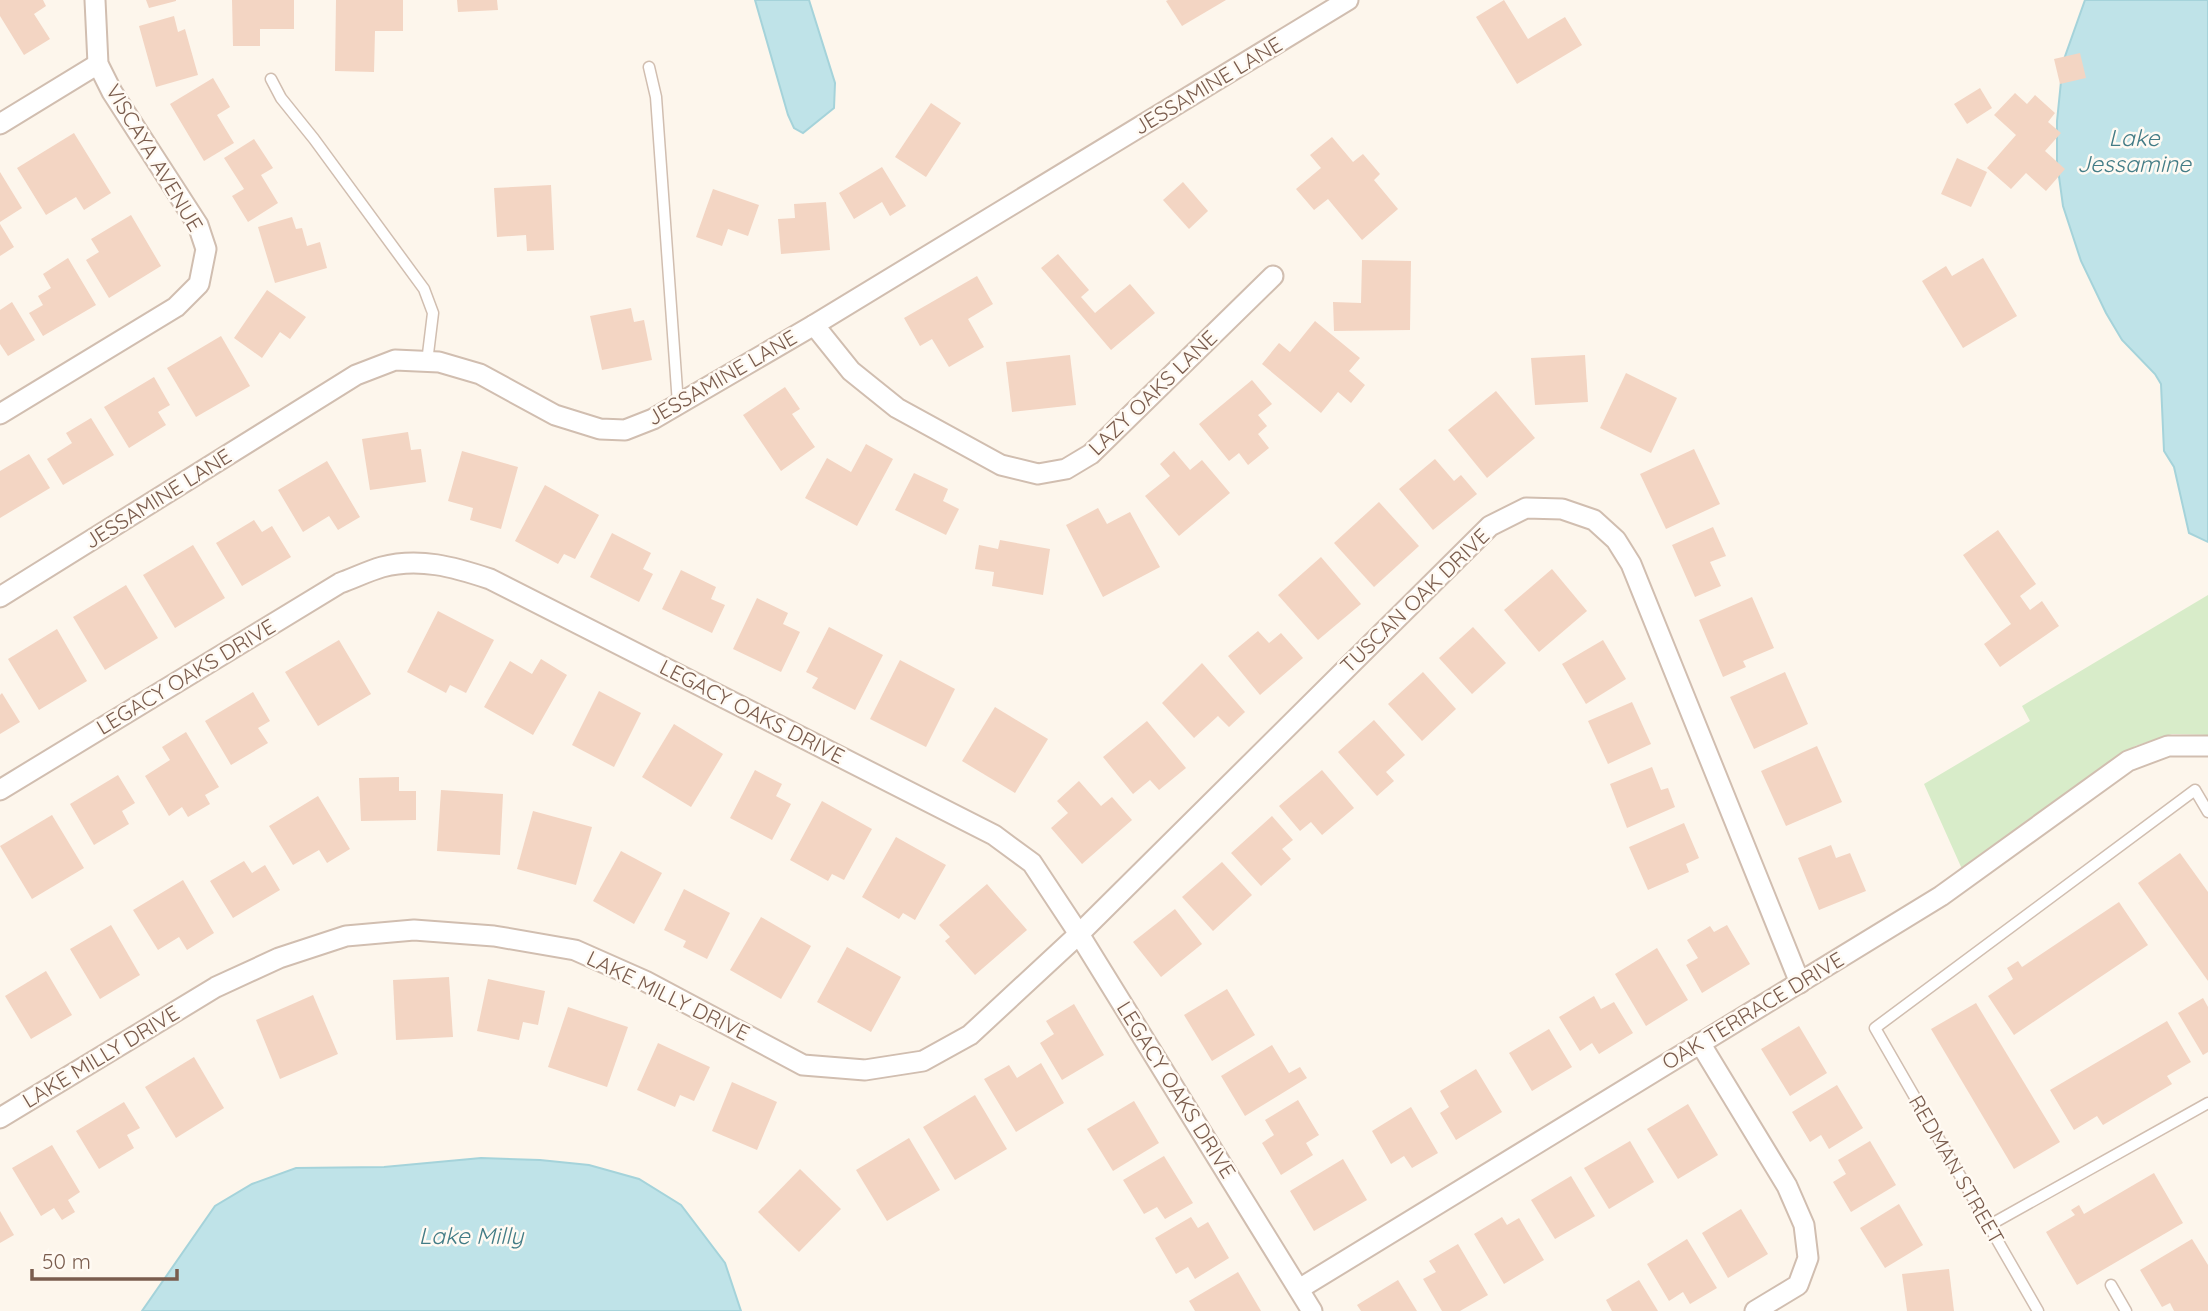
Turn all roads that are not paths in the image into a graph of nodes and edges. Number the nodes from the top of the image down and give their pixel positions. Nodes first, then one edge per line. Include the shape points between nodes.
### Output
1 (95, 0) edge
2 (1348, 0) edge
3 (98, 64) junction
4 (649, 67) dead end
5 (271, 79) dead end
6 (0, 124) edge
7 (1273, 276) dead end
8 (814, 325) junction
9 (427, 362) junction
10 (678, 404) junction
11 (0, 414) edge
12 (0, 597) edge
13 (2208, 746) edge
14 (0, 790) edge
15 (2208, 812) edge
16 (1079, 934) junction
17 (1800, 983) junction
18 (1700, 1043) junction
19 (2208, 1103) edge
20 (0, 1118) edge
21 (1989, 1226) junction
22 (2111, 1285) dead end
23 (1298, 1289) junction
24 (1312, 1311) edge
25 (1755, 1311) edge
26 (2038, 1311) edge
27 (2126, 1311) edge

1 - 3 street, VISCAYA AVENUE
2 - 8 street, JESSAMINE LANE
3 - 6 street
3 - 11 street, VISCAYA AVENUE via 198,225 206,248 199,284 176,307
4 - 10 lane via 656,97
5 - 9 lane via 424,289 433,313
7 - 8 street, LAZY OAKS LANE via 1091,454 1066,469 1038,474 1001,465 897,408 851,371
8 - 10 street, JESSAMINE LANE
9 - 10 street, JESSAMINE LANE via 480,374 555,415 600,429 625,430
9 - 12 street, JESSAMINE LANE via 395,360 356,375
13 - 17 street, OAK TERRACE DRIVE via 2168,746 2127,761 1941,896
14 - 16 street, LEGACY OAKS DRIVE via 340,583 408,562 446,565 490,579 994,835 1032,863
15 - 21 lane, REDMAN STREET via 2195,790 1875,1028
16 - 17 street, TUSCAN OAK DRIVE via 1490,526 1526,509 1562,509 1594,520 1616,540 1631,564
16 - 20 street, LAKE MILLY DRIVE via 970,1035 923,1061 865,1070 803,1065 645,981 575,950 494,936 414,930 346,936 279,958 216,987
16 - 23 street, LEGACY OAKS DRIVE
17 - 18 street, OAK TERRACE DRIVE
18 - 23 street, OAK TERRACE DRIVE
18 - 25 street via 1787,1186 1804,1225 1808,1258 1798,1284
19 - 21 lane
21 - 26 lane, REDMAN STREET
22 - 27 lane
23 - 24 street, LEGACY OAKS DRIVE

